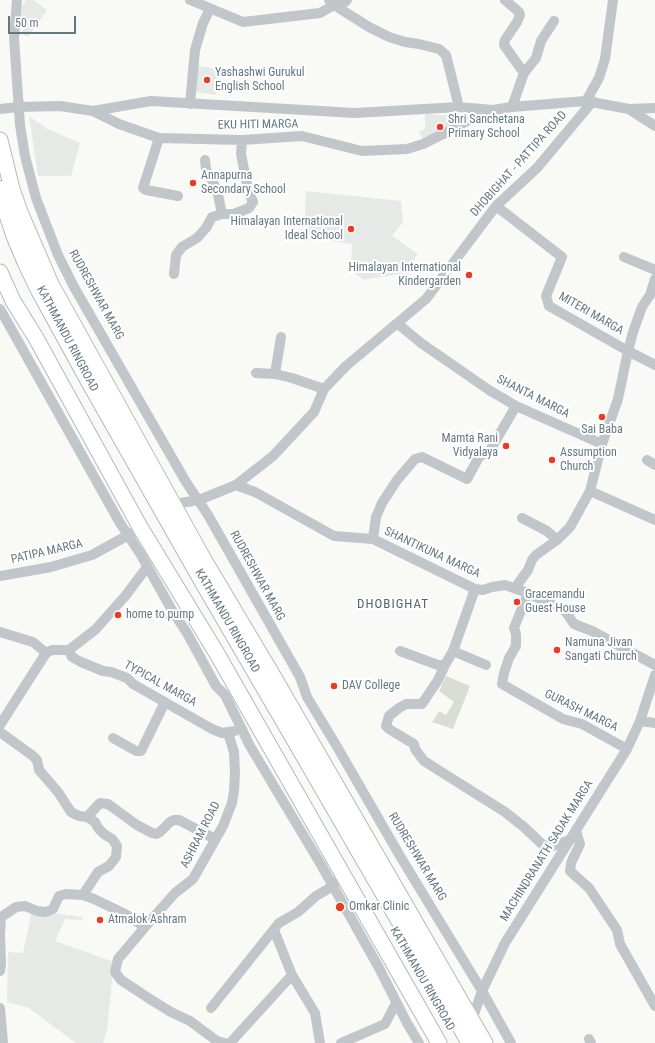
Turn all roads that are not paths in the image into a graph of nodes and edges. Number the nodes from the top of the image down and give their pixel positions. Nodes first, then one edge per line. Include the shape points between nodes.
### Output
1 (17, 0) edge
2 (190, 0) edge
3 (347, 0) edge
4 (505, 0) edge
5 (614, 0) edge
6 (331, 2) edge
7 (210, 9) junction
8 (554, 21) dead end
9 (524, 73) junction
10 (590, 101) junction
11 (190, 104) junction
12 (18, 107) junction
13 (459, 107) junction
14 (512, 107) junction
15 (655, 108) edge
16 (0, 109) edge
17 (629, 109) junction
18 (493, 110) junction
19 (93, 111) junction
20 (655, 126) edge
21 (159, 138) junction
22 (0, 140) edge
23 (242, 140) junction
24 (204, 160) dead end
25 (0, 190) edge
26 (178, 196) dead end
27 (496, 206) junction
28 (222, 214) junction
29 (0, 224) edge
30 (624, 257) dead end
31 (655, 270) edge
32 (0, 272) edge
33 (174, 274) dead end
34 (655, 279) edge
35 (0, 309) edge
36 (398, 324) junction
37 (281, 337) dead end
38 (628, 351) junction
39 (655, 365) edge
40 (256, 373) dead end
41 (275, 374) junction
42 (324, 389) junction
43 (516, 406) junction
44 (602, 444) junction
45 (236, 485) junction
46 (590, 491) junction
47 (195, 500) junction
48 (174, 504) junction
49 (522, 518) dead end
50 (655, 520) edge
51 (134, 531) junction
52 (373, 539) junction
53 (557, 540) junction
54 (147, 567) junction
55 (0, 576) edge
56 (515, 588) junction
57 (474, 589) junction
58 (528, 593) junction
59 (0, 632) edge
60 (69, 650) junction
61 (400, 651) dead end
62 (453, 651) junction
63 (46, 653) junction
64 (486, 665) dead end
65 (655, 665) edge
66 (444, 666) junction
67 (655, 675) edge
68 (166, 702) junction
69 (640, 721) junction
70 (655, 723) edge
71 (0, 725) edge
72 (241, 729) junction
73 (0, 732) edge
74 (228, 732) junction
75 (113, 738) dead end
76 (627, 749) junction
77 (87, 816) junction
78 (573, 836) junction
79 (215, 839) junction
80 (337, 880) junction
81 (83, 895) junction
82 (1, 916) edge
83 (145, 926) junction
84 (274, 930) junction
85 (0, 971) edge
86 (292, 975) junction
87 (482, 991) junction
88 (396, 1003) junction
89 (655, 1006) edge
90 (0, 1008) edge
91 (211, 1008) dead end
92 (466, 1037) edge
93 (221, 1042) edge
94 (3, 1043) edge
95 (230, 1043) edge
96 (320, 1043) edge
97 (341, 1043) edge
98 (419, 1043) edge
99 (439, 1043) edge
100 (484, 1043) edge
101 (511, 1043) edge

1 - 12 street, RUDRESHWAR MARG via 14,38
2 - 7 street
3 - 6 street
4 - 9 street via 520,15 504,45
5 - 10 street, DHOBIGHAT - PATTIPA ROAD via 605,58
6 - 7 street via 320,13 243,22
6 - 13 street via 389,37 439,49 446,55
7 - 11 street via 195,50
8 - 9 street via 541,41 536,58
9 - 14 street
10 - 14 street
10 - 17 street
10 - 27 street, DHOBIGHAT - PATTIPA ROAD via 537,168
11 - 13 street via 355,113
11 - 19 street via 151,101
12 - 16 street, EKU HITI MARGA
12 - 19 street, EKU HITI MARGA via 60,106
12 - 47 street, RUDRESHWAR MARG via 30,177 58,255
13 - 18 street
14 - 18 street
15 - 17 street
17 - 20 street
18 - 23 street, EKU HITI MARGA via 408,149 362,151 302,136
19 - 21 street, EKU HITI MARGA via 119,124
21 - 23 street, EKU HITI MARGA
21 - 26 street via 143,188
22 - 48 main road via 20,212 51,284
23 - 28 street via 241,154 253,202 249,208 234,214
24 - 28 street via 218,190
25 - 92 highway, KATHMANDU RINGROAD via 27,263 90,383
27 - 36 street, DHOBIGHAT - PATTIPA ROAD via 426,299
27 - 38 street, MITERI MARGA via 562,257 546,296 549,306
28 - 33 street via 212,217 197,238 182,247 176,255
29 - 92 highway, KATHMANDU RINGROAD via 42,316 128,471
30 - 31 street
32 - 51 main road
34 - 38 street via 650,295 642,307
35 - 51 street via 120,523
36 - 42 street, DHOBIGHAT - PATTIPA ROAD via 358,355
36 - 43 street, SHANTA MARGA via 421,343
37 - 41 street
38 - 39 street, MITERI MARGA
38 - 44 street via 618,399
40 - 41 street
41 - 42 street
42 - 45 street, DHOBIGHAT - PATTIPA ROAD via 314,412 272,456
43 - 44 street, SHANTA MARGA
43 - 52 street via 489,452 481,455 467,479 422,457 415,459 382,503 376,517
44 - 46 street
45 - 47 street
45 - 52 street, SHANTIKUNA MARGA via 254,492 334,536
46 - 50 street
46 - 53 street via 570,527
47 - 48 street
47 - 87 street, RUDRESHWAR MARG via 300,677 307,697
48 - 92 main road via 272,674
49 - 53 street via 547,531
51 - 54 street
51 - 55 street, PATIPA MARGA via 92,555 51,567
51 - 80 main road via 216,652
52 - 57 street, SHANTIKUNA MARGA
53 - 56 street via 536,555
54 - 60 street via 96,629
54 - 72 street via 216,686 225,695
56 - 57 street, SHANTIKUNA MARGA via 506,585
56 - 58 street, SHANTIKUNA MARGA
57 - 62 street
58 - 65 street, SHANTIKUNA MARGA via 565,611 574,624
58 - 76 street, GURASH MARGA via 514,628 516,646 502,684 563,719 582,724
59 - 63 street via 33,642
60 - 63 street via 52,650
60 - 68 street, TYPICAL MARGA via 72,656 81,662 127,678
61 - 66 street
62 - 64 street
62 - 66 street
63 - 71 street
66 - 78 street via 422,704 406,704 399,708 389,716 386,726 414,744 415,750 424,761 505,812 543,845 553,846
67 - 69 street, MACHINDRANATH SADAK MARGA
68 - 74 street, TYPICAL MARGA via 212,729 222,733
68 - 75 street via 141,751 136,751
69 - 70 street
69 - 76 street, MACHINDRANATH SADAK MARGA
72 - 74 street, TYPICAL MARGA
72 - 80 street via 322,866
73 - 77 street via 34,756 39,770 71,812
74 - 79 street, ASHRAM ROAD via 234,752 234,791 232,804
76 - 78 street, MACHINDRANATH SADAK MARGA
77 - 79 street via 100,803 108,804 152,833 156,834 170,822 179,820
77 - 81 street via 117,846 116,857 109,866 98,872
78 - 87 street, MACHINDRANATH SADAK MARGA via 505,943
78 - 89 street via 580,844 570,871 588,888 617,930 620,944
79 - 83 street, ASHRAM ROAD via 193,878
80 - 84 street via 298,912 279,923
80 - 88 street
80 - 99 main road
81 - 82 street via 59,896 53,909 46,912 25,906 16,907
81 - 83 street
82 - 85 street
83 - 93 street, ASHRAM ROAD via 118,959 115,972 121,980 152,1001 190,1021
84 - 86 street
84 - 91 street
86 - 95 street
86 - 96 street via 315,1013
87 - 92 street, MACHINDRANATH SADAK MARGA
87 - 101 street, RUDRESHWAR MARG
88 - 97 street via 385,1024
88 - 98 street
90 - 94 street
92 - 100 main road

